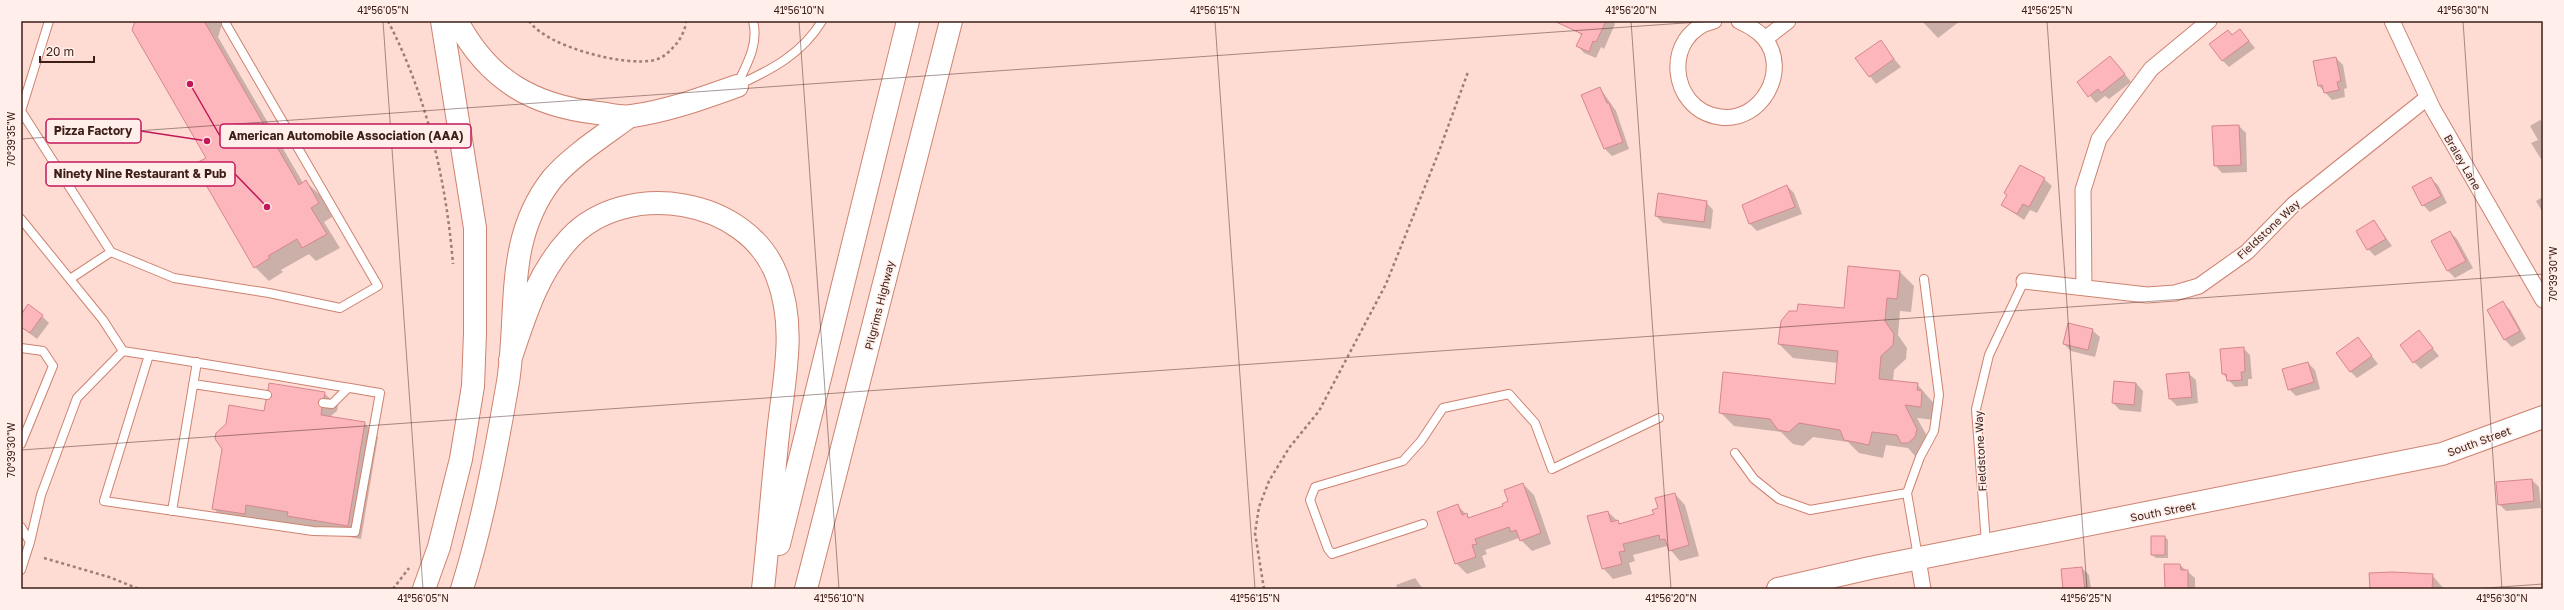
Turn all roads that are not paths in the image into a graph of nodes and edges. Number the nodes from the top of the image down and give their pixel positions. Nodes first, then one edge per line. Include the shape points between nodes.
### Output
1 (49, 21) edge
2 (226, 21) edge
3 (442, 21) edge
4 (457, 21) edge
5 (753, 21) edge
6 (822, 21) edge
7 (908, 21) edge
8 (951, 21) edge
9 (1714, 21) edge
10 (1739, 21) edge
11 (1788, 21) edge
12 (2209, 21) edge
13 (2392, 21) edge
14 (1765, 39) junction
15 (737, 86) junction
16 (2428, 98) junction
17 (630, 116) junction
18 (21, 220) edge
19 (111, 252) junction
20 (1924, 279) dead end
21 (70, 280) junction
22 (2024, 282) joint
23 (2084, 288) junction
24 (2543, 300) edge
25 (21, 348) edge
26 (123, 351) junction
27 (149, 355) junction
28 (510, 360) junction
29 (197, 362) junction
30 (193, 384) junction
31 (348, 388) junction
32 (267, 394) dead end
33 (323, 403) dead end
34 (2543, 417) edge
35 (1659, 418) dead end
36 (21, 444) edge
37 (1735, 453) dead end
38 (1907, 493) junction
39 (172, 511) junction
40 (1423, 524) dead end
41 (21, 527) edge
42 (30, 542) junction
43 (1986, 546) junction
44 (1918, 559) junction
45 (435, 563) junction
46 (21, 570) edge
47 (462, 588) edge
48 (424, 589) edge
49 (429, 589) edge
50 (764, 589) edge
51 (768, 589) edge
52 (806, 589) edge
53 (1778, 589) edge
54 (1923, 589) edge

1 - 19 lane via 21,111
2 - 19 lane via 378,286 340,308 269,293 174,278
3 - 45 main road via 470,183 475,228 476,280 471,404 460,465
4 - 17 main road via 483,60 507,82 530,97 584,111
5 - 15 lane via 756,37 752,53
6 - 15 lane via 802,47 772,69
7 - 51 main road
8 - 52 main road, Pilgrims Highway
9 - 14 street via 1693,31 1683,44 1677,59 1681,91 1691,104 1704,113 1720,117 1736,116 1751,110 1764,100 1771,85 1774,69 1772,53
10 - 14 street via 1753,28
11 - 14 street
12 - 23 street via 2151,69 2099,139 2083,190
13 - 16 street, Braley Lane
15 - 17 main road via 700,100
16 - 23 street, Fieldstone Way via 2294,204 2247,252 2199,286 2175,294 2147,295
16 - 24 street, Braley Lane
17 - 28 main road via 553,178 535,207 518,253
18 - 21 lane
19 - 21 lane
20 - 38 lane via 1939,394 1934,431 1920,457
21 - 26 lane via 103,320
22 - 23 street, Fieldstone Way
22 - 43 lane, Fieldstone Way via 1989,355 1976,409
25 - 36 lane via 43,351 53,366
26 - 27 lane
26 - 42 lane via 77,398 41,495
27 - 29 lane
27 - 39 lane via 104,501
28 - 47 main road via 486,492
28 - 50 main road via 531,297 546,268 571,237 586,225 614,211 645,203 676,203 708,211 740,228 764,251 777,276 788,334 788,364 779,425
29 - 30 lane
29 - 31 lane
30 - 32 lane
30 - 39 lane
31 - 33 lane via 332,404
31 - 39 lane via 380,393 355,532 313,531
34 - 43 main road, South Street via 2442,454
35 - 40 lane via 1552,469 1535,423 1508,394 1443,408 1421,441 1403,461 1315,487 1312,492 1310,500 1332,554
37 - 38 lane via 1754,479 1778,499 1810,510
38 - 44 lane
41 - 42 lane
42 - 46 lane
43 - 44 main road, South Street
44 - 53 main road, South Street
44 - 54 street
45 - 48 main road
45 - 49 main road

